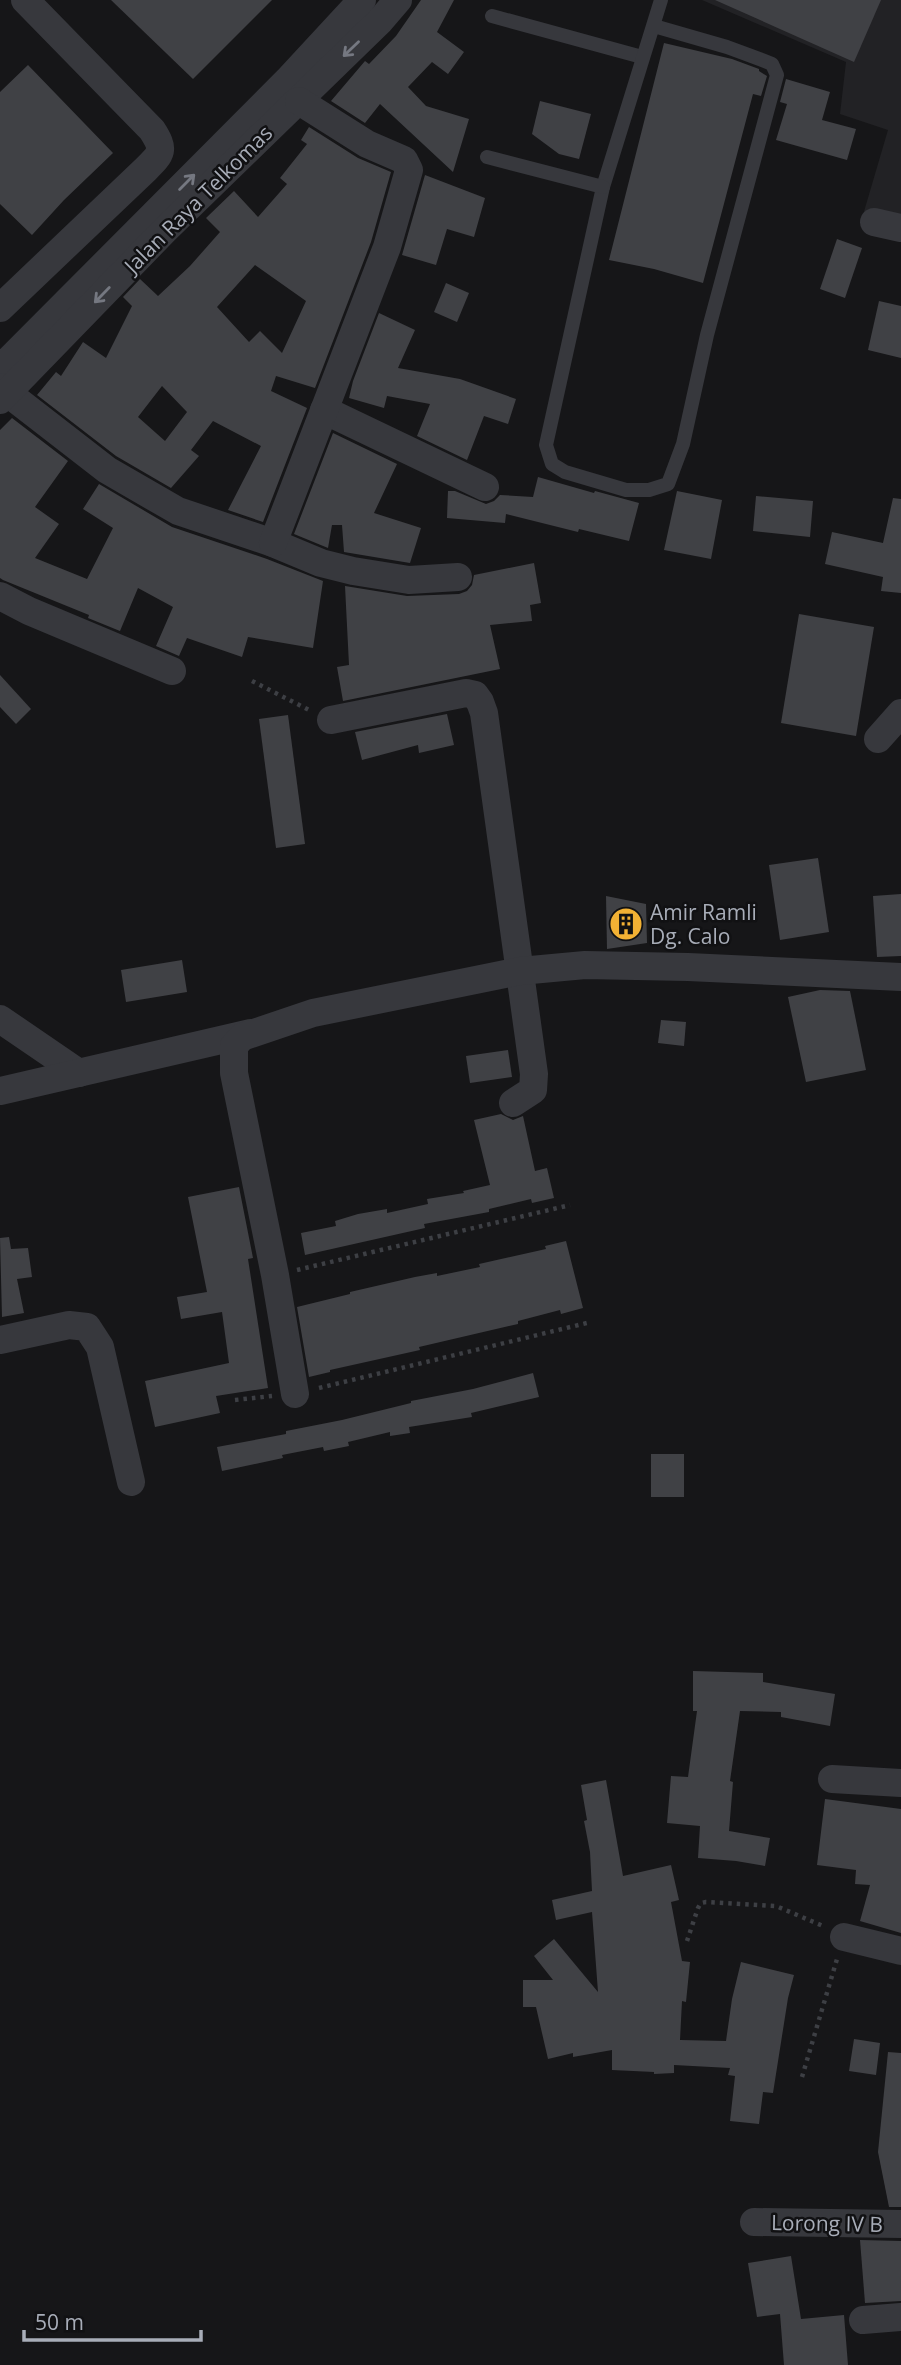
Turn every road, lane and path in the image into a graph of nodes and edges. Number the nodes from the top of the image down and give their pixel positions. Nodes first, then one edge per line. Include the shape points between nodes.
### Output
1 (25, 0) edge
2 (362, 0) edge
3 (398, 0) edge
4 (660, 0) edge
5 (492, 16) dead end
6 (654, 26) junction
7 (642, 57) junction
8 (299, 101) junction
9 (487, 157) dead end
10 (603, 187) junction
11 (874, 222) dead end
12 (901, 228) edge
13 (3, 300) edge
14 (2, 387) edge
15 (324, 410) junction
16 (485, 487) dead end
17 (273, 543) junction
18 (458, 577) dead end
19 (0, 596) edge
20 (172, 671) dead end
21 (252, 681) dead end
22 (295, 703) dead end
23 (901, 713) edge
24 (331, 720) dead end
25 (878, 739) dead end
26 (520, 971) junction
27 (901, 977) edge
28 (0, 1019) edge
29 (254, 1032) junction
30 (79, 1073) junction
31 (0, 1091) edge
32 (513, 1103) dead end
33 (570, 1205) dead end
34 (275, 1275) junction
35 (591, 1322) dead end
36 (0, 1340) edge
37 (295, 1394) junction
38 (235, 1400) dead end
39 (131, 1482) dead end
40 (832, 1779) dead end
41 (901, 1783) edge
42 (844, 1937) junction
43 (687, 1941) dead end
44 (901, 1951) edge
45 (802, 2077) dead end
46 (754, 2222) dead end
47 (901, 2224) edge
48 (901, 2317) edge
49 (863, 2320) dead end

1 - 13 street via 152,130 160,151
14 -> 2 street, Jalan Raya Telkomas
3 -> 8 street, Jalan Raya Telkomas
4 - 6 lane
5 - 7 lane
6 - 7 lane
6 - 10 lane via 762,60 772,64 777,75 707,335 683,444 668,484 659,488 626,490 565,472 552,464 546,445
7 - 10 lane
8 -> 14 street, Jalan Raya Telkomas
8 - 15 street via 409,167 387,247
9 - 10 lane
11 - 12 street
14 - 17 street via 107,471 201,519
15 - 16 street
15 - 17 street
17 - 18 street via 321,562 379,576 409,580
19 - 20 street
21 - 22 path
23 - 25 street
24 - 26 street via 453,695 475,695 484,713
26 - 27 street via 598,965
26 - 29 street via 313,1013
26 - 32 street via 534,1085 529,1094
28 - 30 street
29 - 30 street
29 - 34 street via 234,1046 233,1065
30 - 31 street
33 - 34 path
34 - 37 street
35 - 37 path
36 - 39 street via 69,1325 87,1327 100,1347
37 - 38 path
40 - 41 street
42 - 43 path via 776,1906 706,1902 698,1908
42 - 44 street
42 - 45 path
46 - 47 street, Lorong IV B
48 - 49 street

